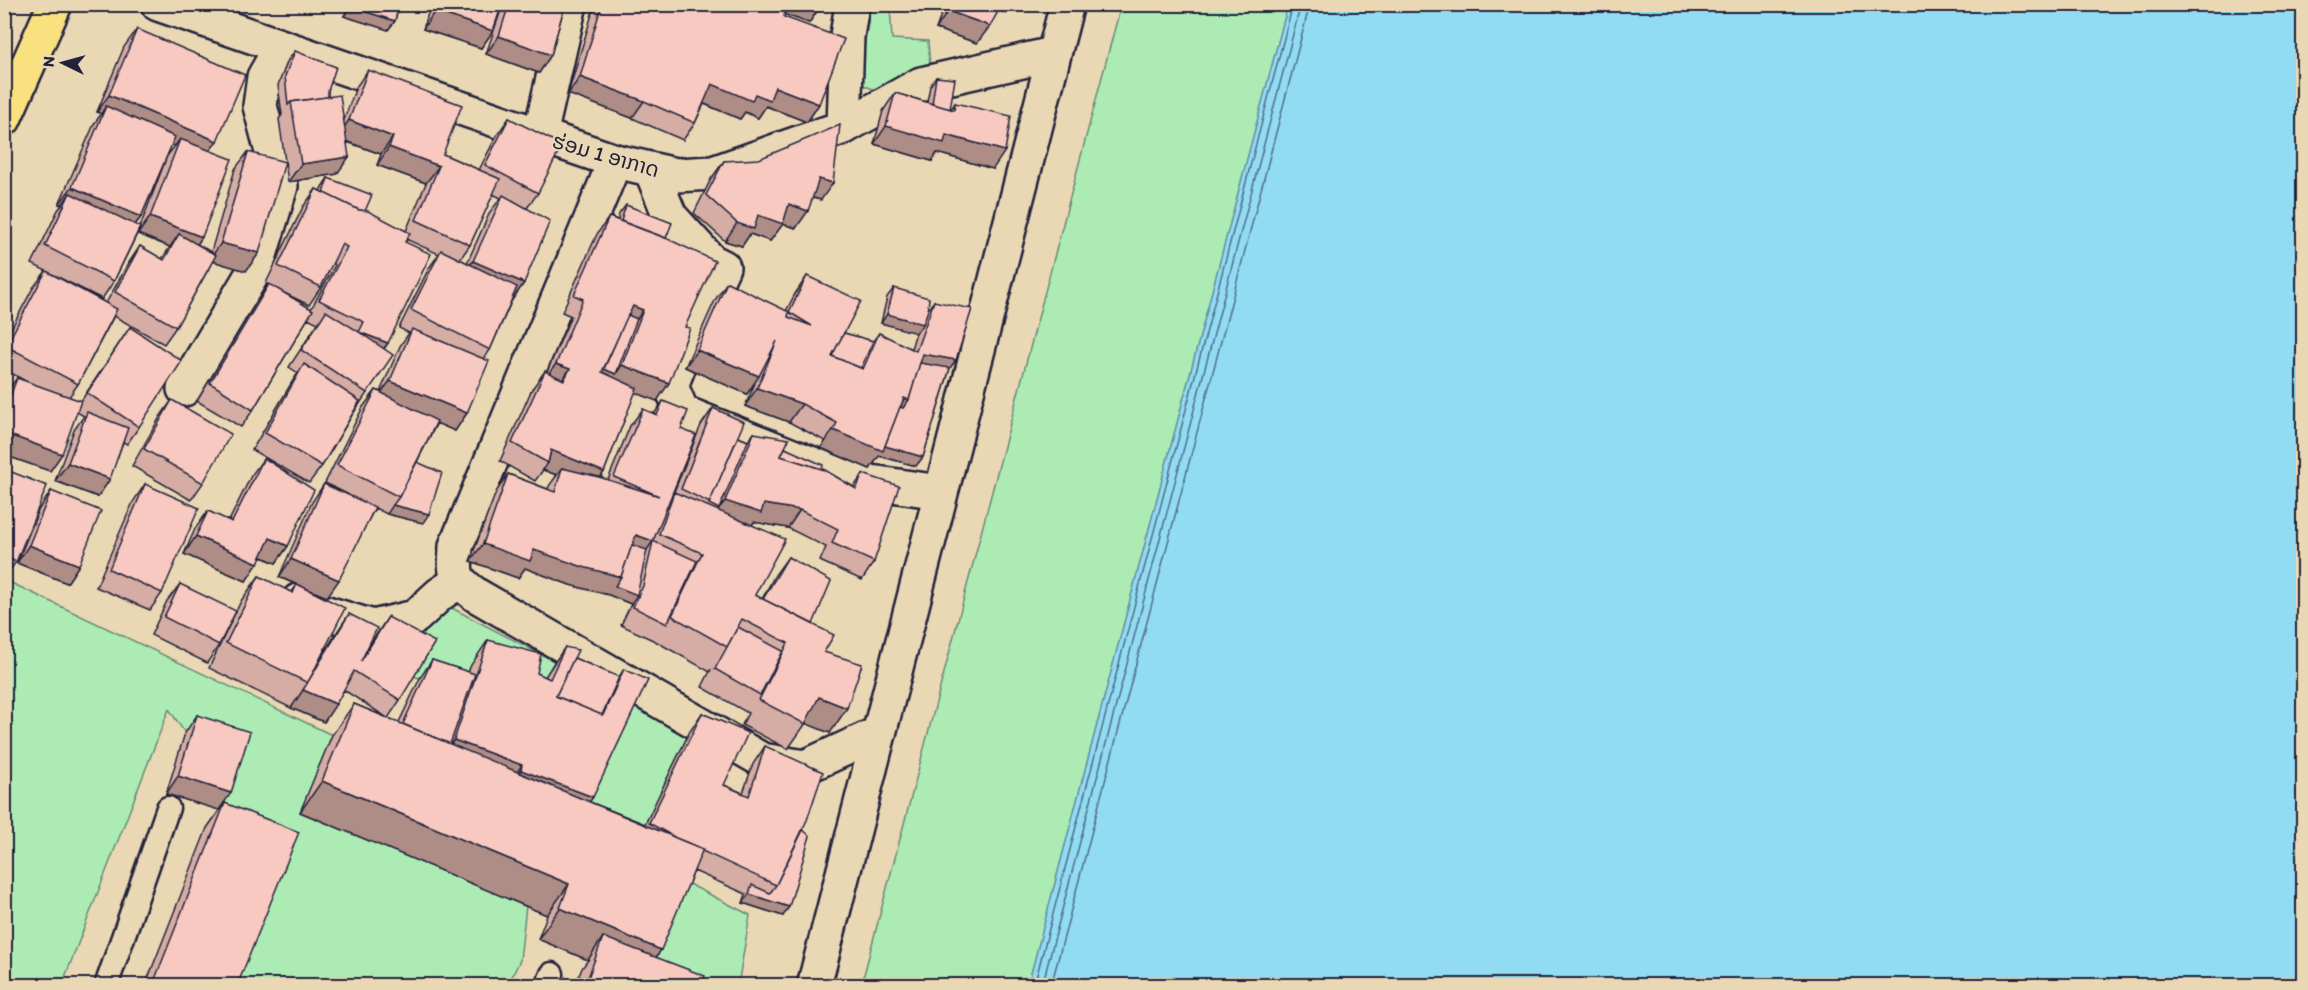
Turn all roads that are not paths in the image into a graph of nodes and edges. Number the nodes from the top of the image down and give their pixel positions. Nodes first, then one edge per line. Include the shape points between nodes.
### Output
1 (55, 4) edge
2 (158, 4) edge
3 (570, 4) edge
4 (852, 4) edge
5 (1066, 4) edge
6 (281, 46) junction
7 (1053, 54) junction
8 (4, 119) edge
9 (844, 127) junction
10 (540, 135) junction
11 (615, 161) junction
12 (651, 170) junction
13 (184, 389) dead end
14 (940, 492) junction
15 (458, 582) junction
16 (271, 587) edge
17 (879, 733) junction
18 (168, 808) dead end
19 (106, 986) edge
20 (814, 986) edge

1 - 8 highway
2 - 6 street, ຮ່ອມ 1 ອາກາດ
3 - 10 street
4 - 9 street
5 - 7 street
6 - 10 street, ຮ່ອມ 1 ອາກາດ
6 - 13 street via 264,77 260,106 281,186 256,268
7 - 9 street, ຮ່ອມ 1 ອາກາດ via 921,84
7 - 14 street
9 - 12 street, ຮ່ອມ 1 ອາກາດ via 713,172 676,175
10 - 11 street, ຮ່ອມ 1 ອາກາດ
11 - 12 street, ຮ່ອມ 1 ອາກາດ
11 - 15 street via 456,546
12 - 14 street via 670,216 711,261 723,267 671,386 682,412 850,479
14 - 17 street
15 - 16 street via 416,617 373,627 317,610
15 - 17 street via 762,760 805,766
17 - 20 street
18 - 19 lane

